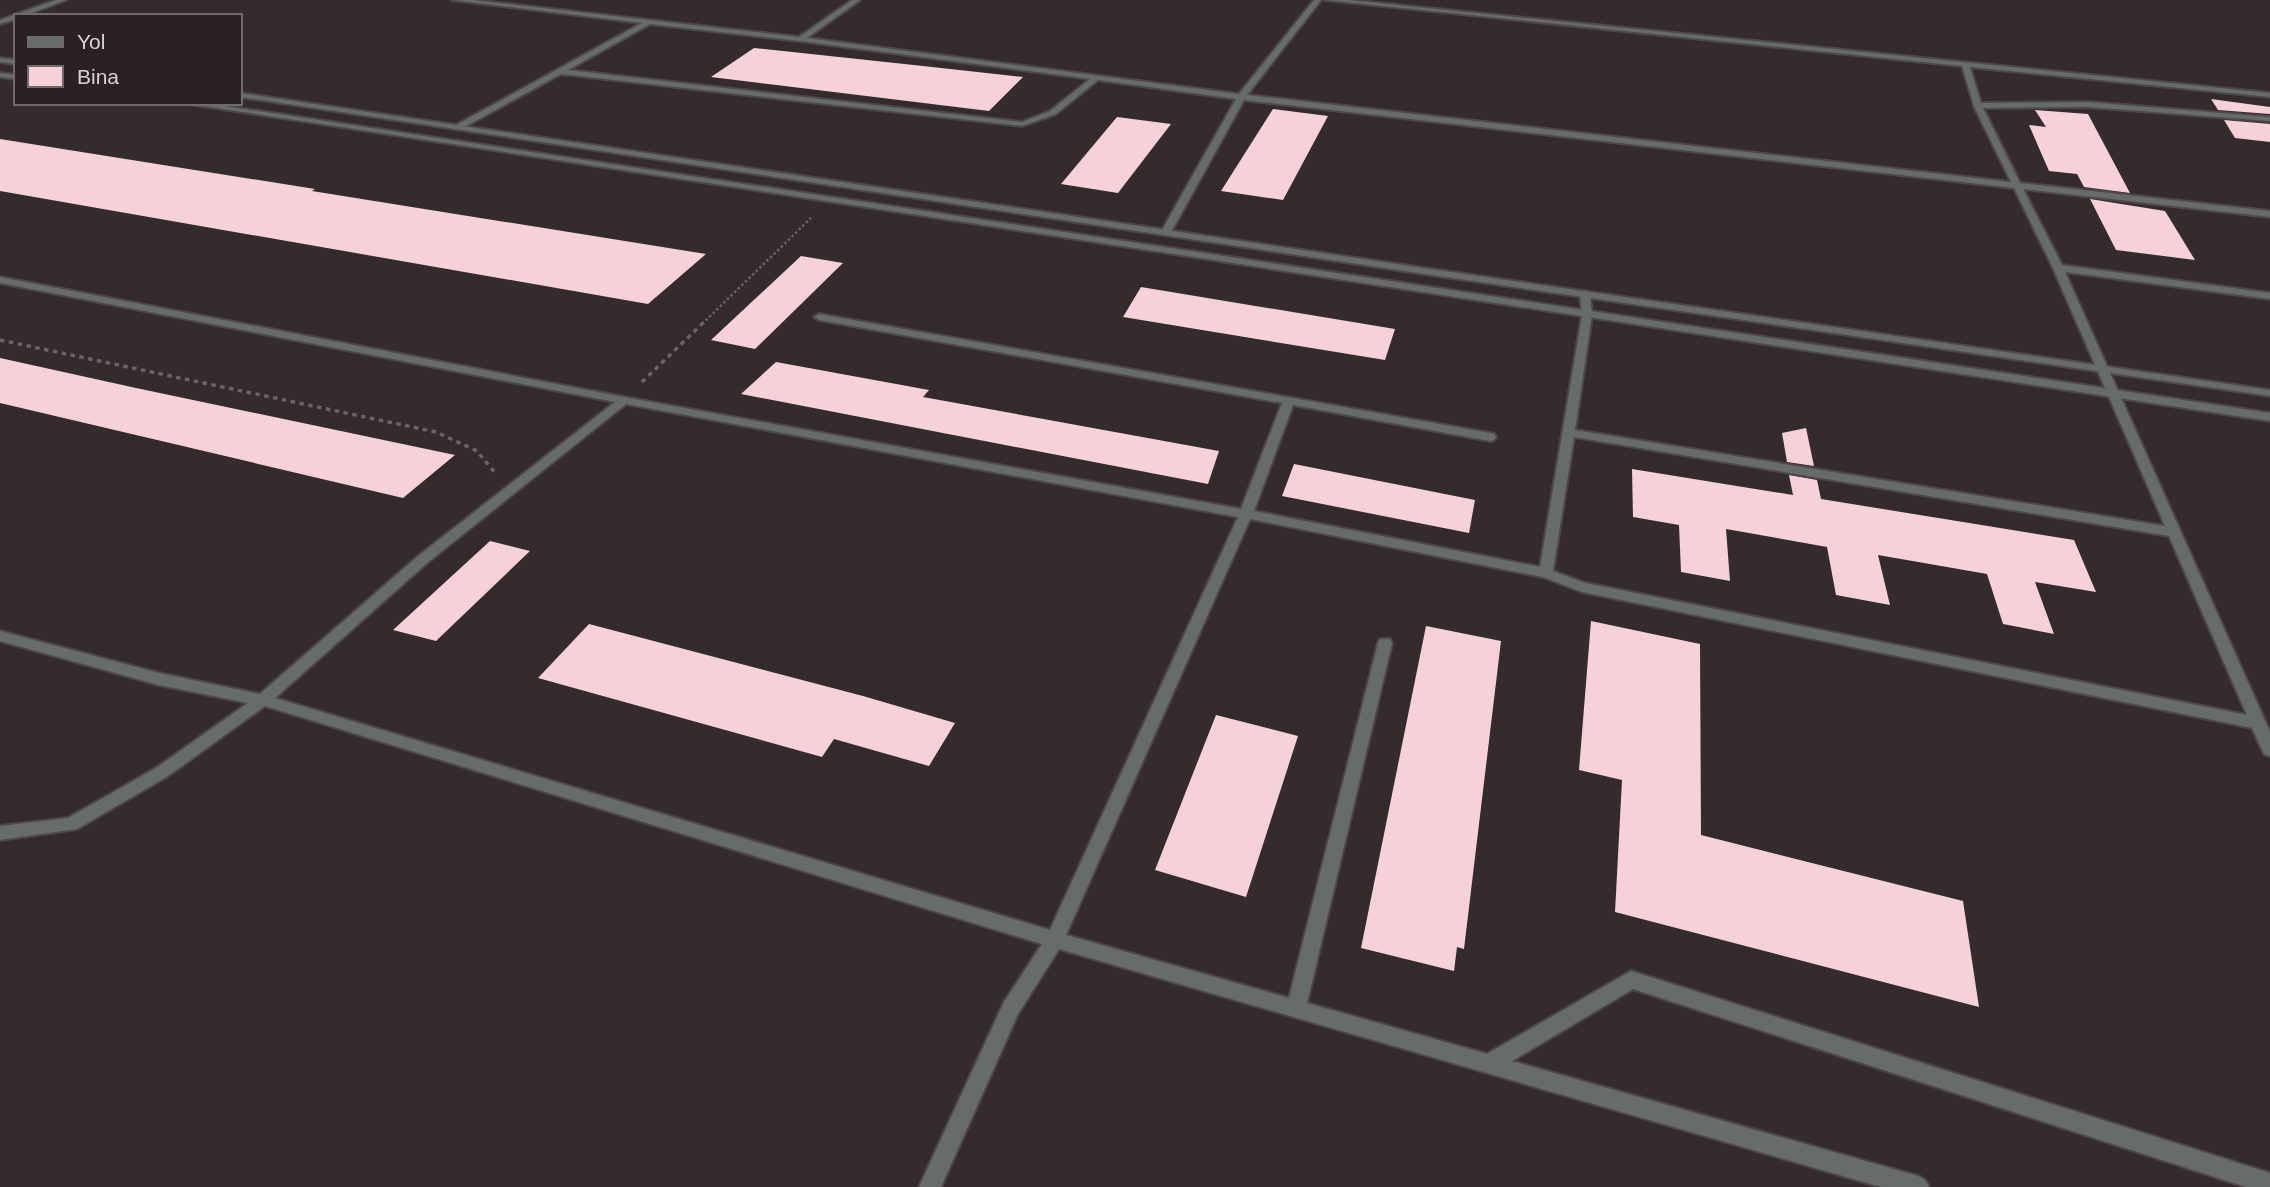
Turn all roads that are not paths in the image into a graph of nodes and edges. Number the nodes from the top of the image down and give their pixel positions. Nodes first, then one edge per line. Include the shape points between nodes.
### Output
1 (63, 0) edge
2 (455, 0) edge
3 (857, 0) edge
4 (1318, 0) edge
5 (1328, 0) edge
6 (1345, 1) edge
7 (23, 14) edge
8 (649, 22) junction
9 (800, 38) junction
10 (1965, 63) junction
11 (559, 71) junction
12 (1096, 78) junction
13 (242, 95) edge
14 (2270, 95) edge
15 (1241, 97) junction
16 (200, 105) edge
17 (1978, 106) junction
18 (2270, 119) edge
19 (459, 127) junction
20 (2020, 187) junction
21 (2270, 214) edge
22 (1166, 232) junction
23 (2058, 268) junction
24 (0, 280) edge
25 (1585, 294) junction
26 (2270, 296) edge
27 (1587, 315) junction
28 (819, 317) dead end
29 (2100, 368) junction
30 (2270, 393) edge
31 (2111, 394) junction
32 (624, 400) junction
33 (1288, 403) junction
34 (2270, 417) edge
35 (1567, 432) junction
36 (1490, 438) dead end
37 (1246, 514) junction
38 (2173, 532) junction
39 (1546, 573) junction
40 (0, 636) edge
41 (1385, 643) dead end
42 (263, 700) junction
43 (2258, 723) junction
44 (2270, 750) edge
45 (0, 833) edge
46 (1055, 940) junction
47 (1296, 1009) junction
48 (1489, 1064) junction
49 (2270, 1184) edge
50 (930, 1187) edge
51 (1918, 1187) edge

1 - 7 street
2 - 8 street
3 - 9 street
4 - 15 street
5 - 6 street
6 - 10 street
8 - 9 street
8 - 11 street
9 - 12 street
10 - 14 street
10 - 17 street
11 - 12 street via 1023,124 1049,115
11 - 19 street
12 - 15 street
13 - 19 street
15 - 20 street
15 - 22 street
16 - 27 street
17 - 18 street via 2112,104
17 - 20 street
19 - 22 street
20 - 21 street
20 - 23 street
22 - 25 street
23 - 26 street
23 - 29 street
24 - 32 street
25 - 27 street
25 - 29 street
27 - 31 street
27 - 35 street
28 - 33 street
29 - 30 street
29 - 31 street
31 - 34 street
31 - 38 street
32 - 37 street
32 - 42 street via 422,560
33 - 36 street
33 - 37 street
35 - 38 street
35 - 39 street
37 - 39 street
37 - 46 street
38 - 43 street
39 - 43 street via 1582,587
40 - 42 street via 159,679
41 - 47 street
42 - 45 street via 162,772 71,824
42 - 46 street
43 - 44 street
46 - 47 street
46 - 50 street via 1011,1008
47 - 48 street
48 - 49 street via 1631,980
48 - 51 street

